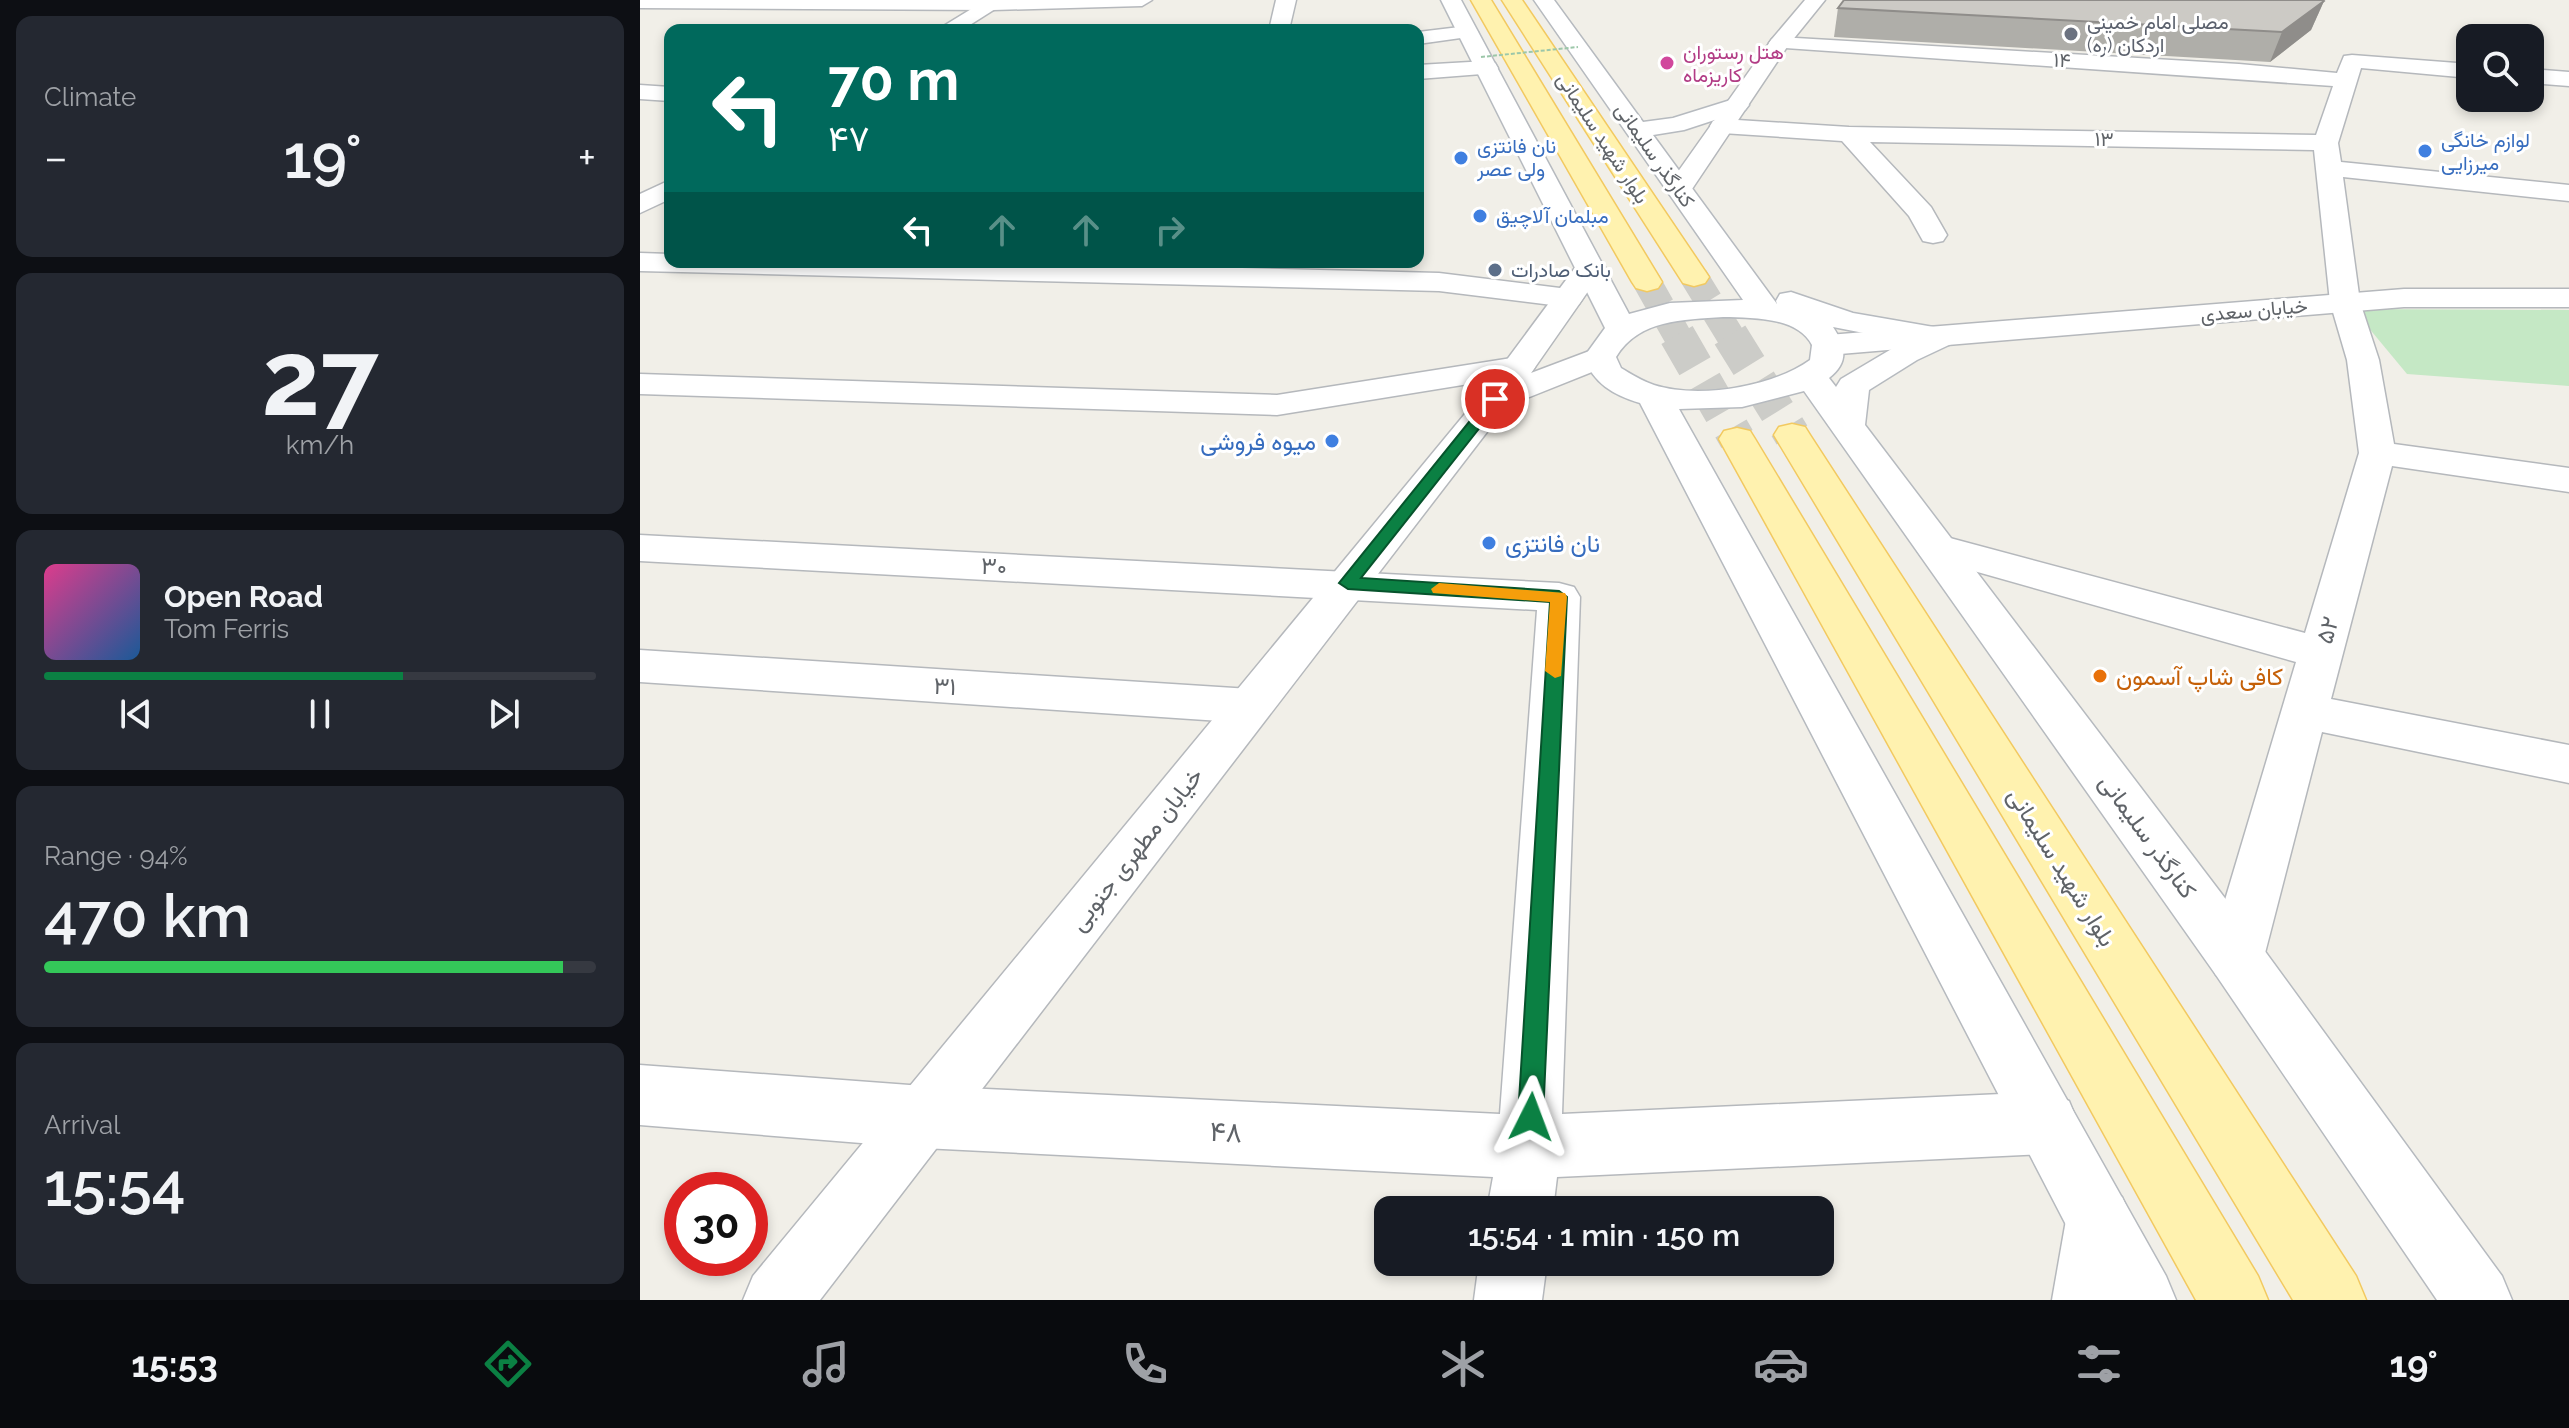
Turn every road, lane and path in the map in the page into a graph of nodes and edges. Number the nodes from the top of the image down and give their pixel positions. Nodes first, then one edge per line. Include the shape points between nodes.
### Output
1 (1142, 0) edge
2 (1286, 0) edge
3 (1451, 0) edge
4 (1481, 0) edge
5 (1512, 0) edge
6 (1544, 0) edge
7 (1815, 0) edge
8 (640, 2) edge
9 (993, 4) junction
10 (958, 24) edge
11 (1280, 24) edge
12 (1468, 32) junction
13 (1424, 37) edge
14 (1779, 43) junction
15 (1578, 47) junction
16 (1484, 62) junction
17 (2456, 70) edge
18 (1424, 71) edge
19 (2544, 77) edge
20 (2569, 79) edge
21 (2346, 81) junction
22 (640, 92) edge
23 (664, 94) edge
24 (1737, 105) junction
25 (1722, 126) junction
26 (1637, 130) junction
27 (1849, 134) junction
28 (2327, 156) junction
29 (1679, 189) junction
30 (664, 191) edge
31 (2569, 193) edge
32 (640, 205) edge
33 (1933, 235) dead end
34 (640, 262) edge
35 (664, 262) edge
36 (1590, 267) junction
37 (1135, 268) edge
38 (1382, 271) edge
39 (1694, 277) tunnel mouth
40 (1744, 281) junction
41 (1647, 282) tunnel mouth
42 (1568, 298) junction
43 (2569, 298) edge
44 (2345, 302) junction
45 (1766, 310) junction
46 (1621, 328) junction
47 (1940, 337) junction
48 (1600, 357) junction
49 (1820, 361) junction
50 (1506, 383) junction
51 (640, 384) edge
52 (1654, 396) junction
53 (1847, 427) junction
54 (1792, 435) tunnel mouth
55 (1737, 439) tunnel mouth
56 (2377, 453) junction
57 (2569, 480) edge
58 (1935, 547) junction
59 (640, 548) edge
60 (1348, 583) junction
61 (2321, 653) junction
62 (640, 666) edge
63 (1250, 706) junction
64 (2305, 711) junction
65 (2569, 764) edge
66 (2236, 957) junction
67 (640, 1095) edge
68 (923, 1117) junction
69 (2047, 1123) junction
70 (1529, 1147) junction
71 (1522, 1196) edge
72 (2099, 1220) junction
73 (1511, 1276) edge
74 (777, 1300) edge
75 (1508, 1300) edge
76 (2086, 1300) edge
77 (2142, 1300) edge
78 (2234, 1300) edge
79 (2332, 1300) edge
80 (2478, 1300) edge

1 - 9 street
2 - 11 street
3 - 12 street
4 - 41 main road, بلوار شهید سلیمانی
5 - 39 main road, بلوار شهید سلیمانی
6 - 15 street, کنارگذر سلیمانی
7 - 14 street
8 - 9 street
9 - 10 street
12 - 13 street
12 - 16 street
14 - 21 street, ۱۴
14 - 24 street
15 - 16 path, bridge
15 - 26 street, کنارگذر سلیمانی
16 - 18 street
16 - 36 street
17 - 21 street via 2352,61
19 - 20 street
21 - 28 street
22 - 23 street
24 - 25 street
24 - 26 street via 1676,125
25 - 27 street, ۱۳
25 - 29 street
26 - 29 street, کنارگذر سلیمانی
27 - 28 street, ۱۳
27 - 33 street via 1921,213
28 - 31 street
28 - 44 street
29 - 40 street, کنارگذر سلیمانی
30 - 32 street
34 - 35 street
36 - 42 street, خیابان مطهری جنوبی
36 - 46 street
37 - 38 street
38 - 42 street
40 - 45 street, کنارگذر سلیمانی
40 - 47 street via 1847,321
42 - 50 street, خیابان مطهری جنوبی
43 - 44 street, خیابان سعدی
44 - 47 street, خیابان سعدی
44 - 56 street, ۵۲ via 2363,360
45 - 46 street, کنارگذر سلیمانی via 1688,311 1651,316
45 - 49 street, کنارگذر سلیمانی via 1818,330
46 - 48 street
47 - 49 street
47 - 53 street via 1853,386
48 - 50 street
48 - 52 street via 1606,373
49 - 52 street via 1776,391 1733,397
49 - 53 street, کنارگذر سلیمانی
50 - 51 street via 1277,405
50 - 60 street, خیابان مطهری جنوبی
52 - 69 street
53 - 58 street, کنارگذر سلیمانی
54 - 79 main road, بلوار شهید سلیمانی
55 - 78 main road
56 - 57 street
56 - 61 street, ۵۲
58 - 61 street
58 - 66 street, کنارگذر سلیمانی
59 - 60 street, ۳۰
60 - 63 street, خیابان مطهری جنوبی
60 - 70 street, ۳۰ via 1559,597
61 - 64 street, ۵۲
62 - 63 street, ۳۱
63 - 68 street, خیابان مطهری جنوبی
64 - 65 street
64 - 66 street, ۵۲
66 - 80 street, کنارگذر سلیمانی
67 - 68 street, ۴۸
68 - 70 street, ۴۸
68 - 74 street, خیابان مطهری جنوبی
69 - 70 street
69 - 72 street
70 - 71 street
72 - 76 street
72 - 77 street
73 - 75 street

